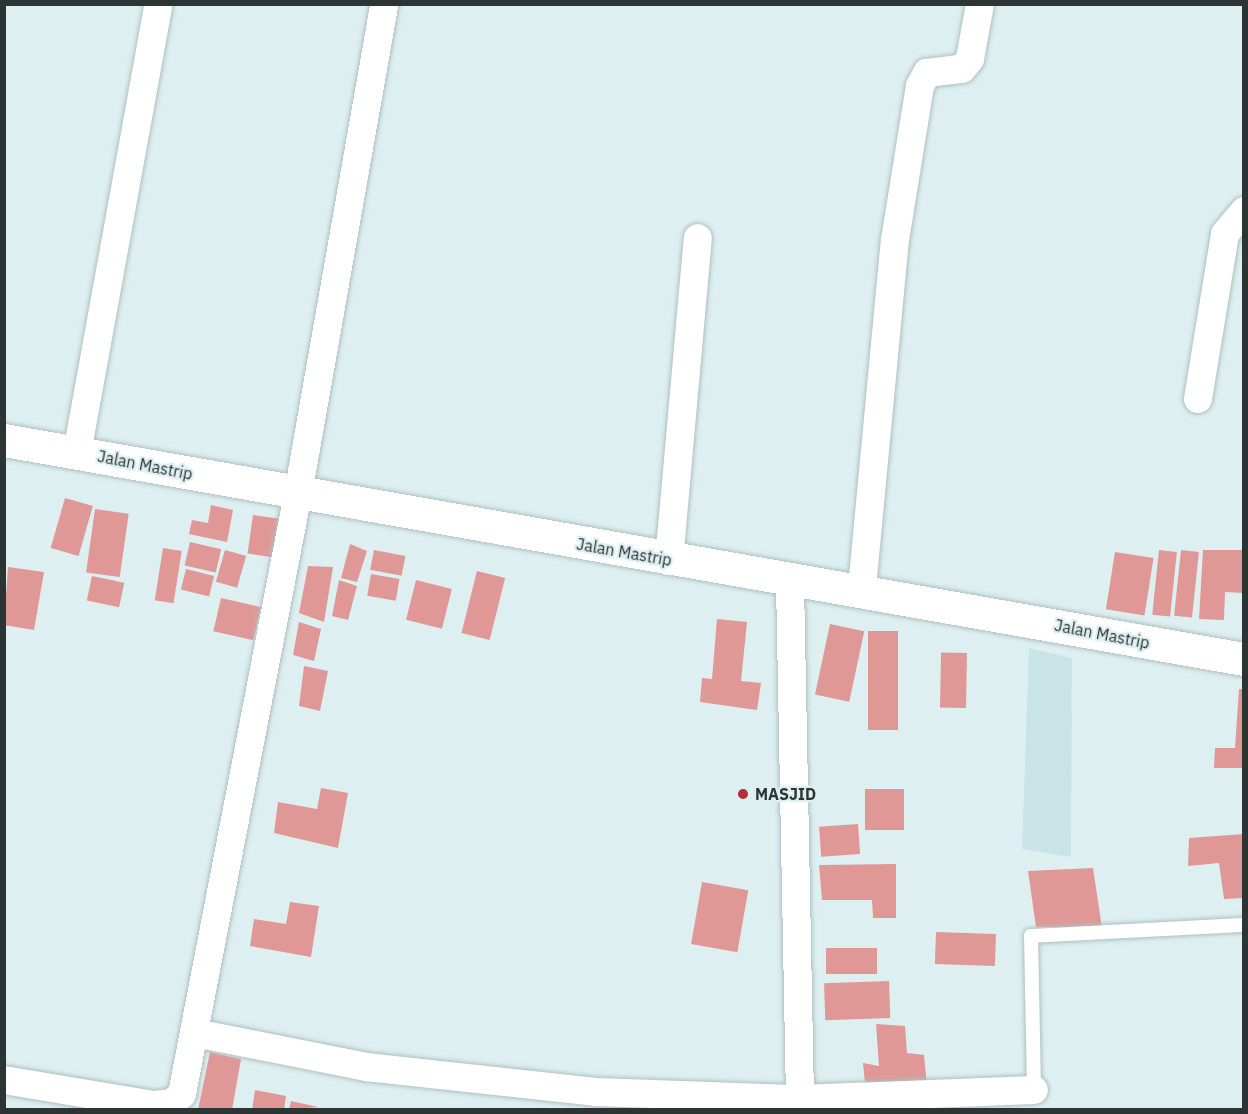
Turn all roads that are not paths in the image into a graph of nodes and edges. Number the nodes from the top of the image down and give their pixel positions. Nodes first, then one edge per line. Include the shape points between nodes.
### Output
1 (159, 4) edge
2 (384, 4) edge
3 (980, 4) edge
4 (1243, 210) edge
5 (698, 238) dead end
6 (1198, 399) dead end
7 (4, 440) edge
8 (77, 453) junction
9 (298, 494) junction
10 (669, 561) junction
11 (790, 582) junction
12 (862, 588) junction
13 (1244, 659) edge
14 (1244, 925) edge
15 (195, 1033) junction
16 (4, 1080) edge
17 (1034, 1090) joint
18 (800, 1099) junction

1 - 8 street
2 - 9 street
3 - 12 street via 970,59 962,69 927,73 920,86 895,240
4 - 6 street via 1225,234
5 - 10 street
7 - 8 main road, Jalan Mastrip
8 - 9 main road, Jalan Mastrip
9 - 10 main road, Jalan Mastrip
9 - 15 street
10 - 11 main road, Jalan Mastrip
11 - 12 main road, Jalan Mastrip
11 - 18 street
12 - 13 main road, Jalan Mastrip
14 - 17 lane via 1031,936
15 - 16 street via 182,1094 172,1103 154,1105
15 - 18 street via 470,1080
17 - 18 street

